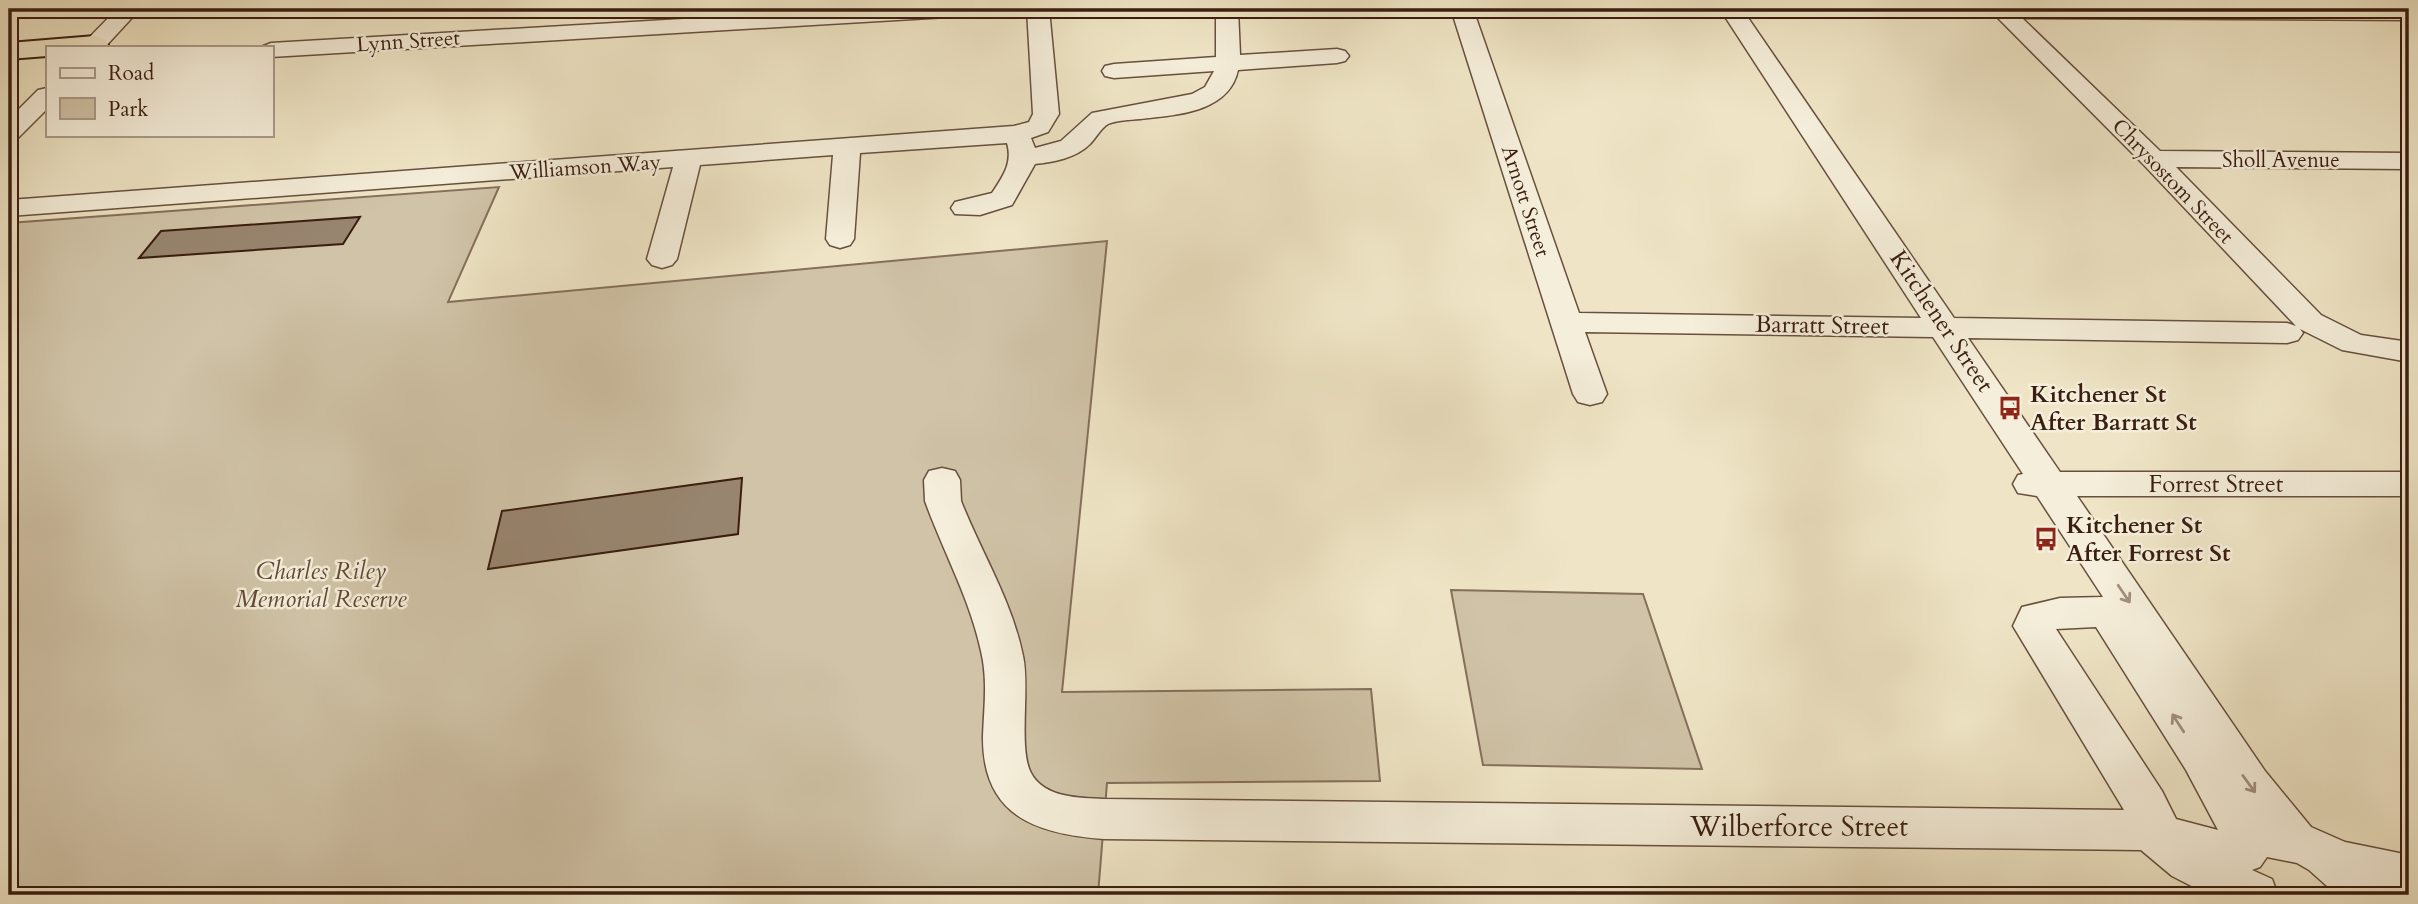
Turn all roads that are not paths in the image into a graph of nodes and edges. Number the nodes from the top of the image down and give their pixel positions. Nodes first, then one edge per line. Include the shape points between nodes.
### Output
1 (129, 9) edge
2 (964, 9) edge
3 (1038, 9) edge
4 (1227, 9) edge
5 (1462, 9) edge
6 (1716, 9) edge
7 (1731, 9) edge
8 (2001, 10) edge
9 (2264, 10) edge
10 (794, 13) edge
11 (2409, 13) edge
12 (93, 46) edge
13 (46, 48) edge
14 (273, 50) edge
15 (9, 51) edge
16 (1337, 56) dead end
17 (1226, 64) junction
18 (1114, 71) dead end
19 (46, 96) edge
20 (15, 122) edge
21 (1020, 145) junction
22 (847, 147) junction
23 (2153, 159) junction
24 (688, 160) junction
25 (2409, 161) edge
26 (9, 208) edge
27 (965, 208) dead end
28 (840, 239) dead end
29 (662, 259) dead end
30 (1566, 322) junction
31 (1934, 326) junction
32 (2287, 333) dead end
33 (2409, 352) edge
34 (1590, 394) dead end
35 (943, 480) dead end
36 (2036, 484) junction
37 (2409, 484) edge
38 (2108, 612) junction
39 (2154, 833) junction
40 (2272, 865) edge
41 (2409, 876) edge
42 (2364, 895) edge

1 - 12 street
2 - 10 street, Lynn Street
3 - 21 street, Williamson Way via 1046,114
4 - 17 street
5 - 30 street, Arnott Street
6 - 31 street, Kitchener Street
7 - 31 street, Kitchener Street
8 - 9 street
8 - 23 street, Chrysostom Street
9 - 11 street
10 - 14 street, Lynn Street
13 - 15 highway
16 - 17 street
17 - 18 street
17 - 21 street via 1222,83 1206,97 1099,119 1071,147 1057,153
19 - 20 street
21 - 22 street, Williamson Way
21 - 27 street via 1019,171 1002,199
22 - 24 street, Williamson Way
22 - 28 street
23 - 25 street, Sholl Avenue
23 - 33 street, Chrysostom Street via 2310,322 2353,344
24 - 26 street, Williamson Way
24 - 29 street
30 - 31 street, Barratt Street
30 - 34 street, Arnott Street
31 - 32 street, Barratt Street
31 - 36 street, Kitchener Street
35 - 39 street, Wilberforce Street via 943,501 995,627 1005,669 1004,744 1009,775 1018,792 1067,816 1104,820 2073,828
36 - 37 street, Forrest Street
36 - 38 street, Kitchener Street
36 -> 40 street, Kitchener Street via 2249,784
38 - 39 street via 2060,613 2036,618 2033,626 2146,805
40 -> 38 street, Kitchener Street
39 - 40 street via 2169,849 2204,871
40 - 41 street
40 - 42 street via 2354,880

